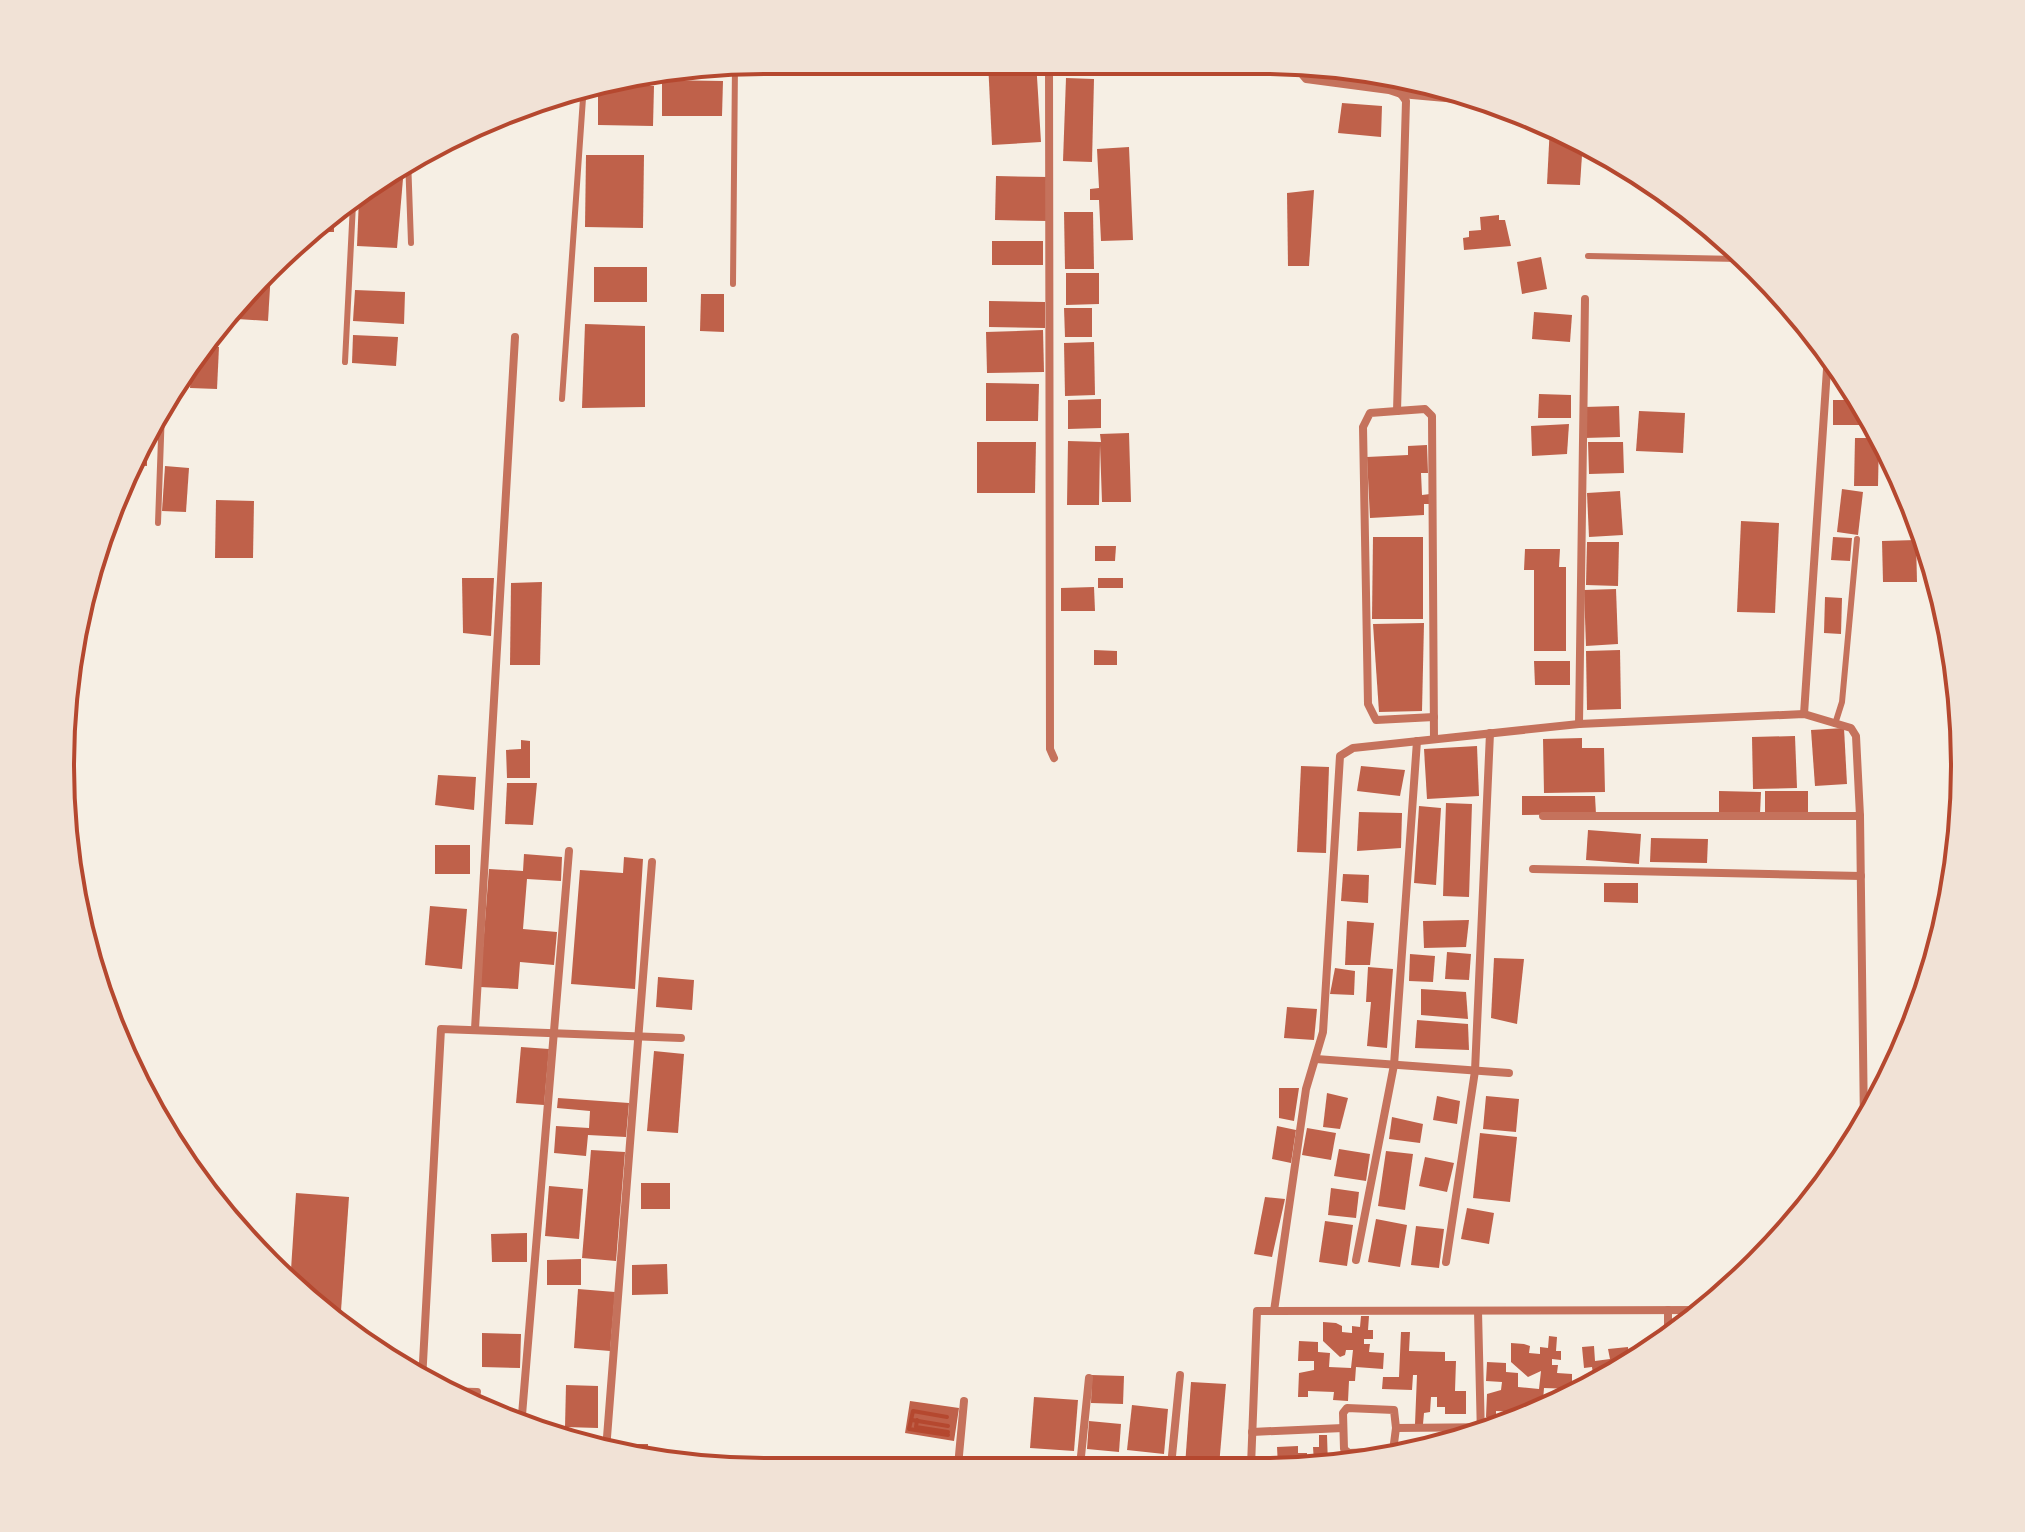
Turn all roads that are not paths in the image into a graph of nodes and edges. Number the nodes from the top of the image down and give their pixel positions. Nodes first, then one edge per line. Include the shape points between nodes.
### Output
1 (1049, 74) edge
2 (735, 75) edge
3 (1303, 75) edge
4 (1401, 94) junction
5 (1434, 97) edge
6 (583, 99) edge
7 (409, 174) edge
8 (353, 212) edge
9 (411, 243) dead end
10 (1588, 256) dead end
11 (1729, 259) edge
12 (733, 284) dead end
13 (1585, 299) dead end
14 (515, 337) dead end
15 (345, 362) dead end
16 (1827, 372) edge
17 (562, 399) dead end
18 (1397, 411) junction
19 (161, 430) edge
20 (158, 523) dead end
21 (1857, 539) dead end
22 (1804, 714) junction
23 (1434, 717) junction
24 (1579, 724) junction
25 (1835, 724) junction
26 (1490, 733) junction
27 (1434, 739) junction
28 (1417, 741) junction
29 (1054, 758) dead end
30 (1543, 816) dead end
31 (1860, 816) junction
32 (569, 851) dead end
33 (652, 862) dead end
34 (1533, 869) dead end
35 (1861, 876) junction
36 (475, 1029) junction
37 (556, 1032) junction
38 (638, 1035) junction
39 (681, 1038) dead end
40 (1316, 1059) junction
41 (1394, 1065) junction
42 (1475, 1071) junction
43 (1509, 1073) dead end
44 (1864, 1102) edge
45 (1356, 1260) dead end
46 (1446, 1262) dead end
47 (1668, 1310) junction
48 (1686, 1310) edge
49 (1274, 1311) junction
50 (1478, 1311) junction
51 (1668, 1323) edge
52 (423, 1367) edge
53 (1180, 1375) dead end
54 (1089, 1378) dead end
55 (471, 1392) edge
56 (477, 1392) dead end
57 (964, 1401) dead end
58 (522, 1413) edge
59 (1481, 1421) edge
60 (1343, 1428) junction
61 (1396, 1428) junction
62 (1451, 1430) edge
63 (1252, 1432) junction
64 (607, 1439) edge
65 (1396, 1444) edge
66 (1348, 1452) edge
67 (959, 1458) edge
68 (1081, 1458) edge
69 (1172, 1458) edge
70 (1251, 1458) edge

1 - 29 street
2 - 12 lane
3 - 4 street
4 - 5 street
4 - 18 street via 1408,113
6 - 17 lane
7 - 9 lane
8 - 15 lane
10 - 11 lane
13 - 24 street
14 - 36 street
16 - 22 street
18 - 23 street via 1425,409 1432,416
18 - 23 street via 1370,413 1363,427 1368,704 1376,720
19 - 20 lane
21 - 25 lane via 1842,702
22 - 24 street
22 - 25 street
23 - 27 street
24 - 26 street
25 - 31 street via 1851,728 1856,736
26 - 27 street
26 - 42 street
27 - 28 street
28 - 40 street via 1353,748 1340,756 1323,1032
28 - 41 street
30 - 31 street
31 - 35 street
32 - 37 street
33 - 38 street
34 - 35 street
35 - 44 street
36 - 37 street
36 - 52 street via 441,1029
37 - 38 street
37 - 58 street
38 - 39 street
38 - 64 street
40 - 41 street
40 - 49 street via 1306,1089
41 - 42 street
41 - 45 street
42 - 43 street
42 - 46 street
47 - 48 street
47 - 50 street
47 - 51 street
49 - 50 street
49 - 63 street via 1257,1311
50 - 59 street
53 - 69 street
54 - 68 street
55 - 56 street
57 - 67 street
60 - 61 street via 1343,1413 1352,1407 1394,1410
60 - 63 street
60 - 66 street
61 - 62 street
61 - 65 street
63 - 70 street

